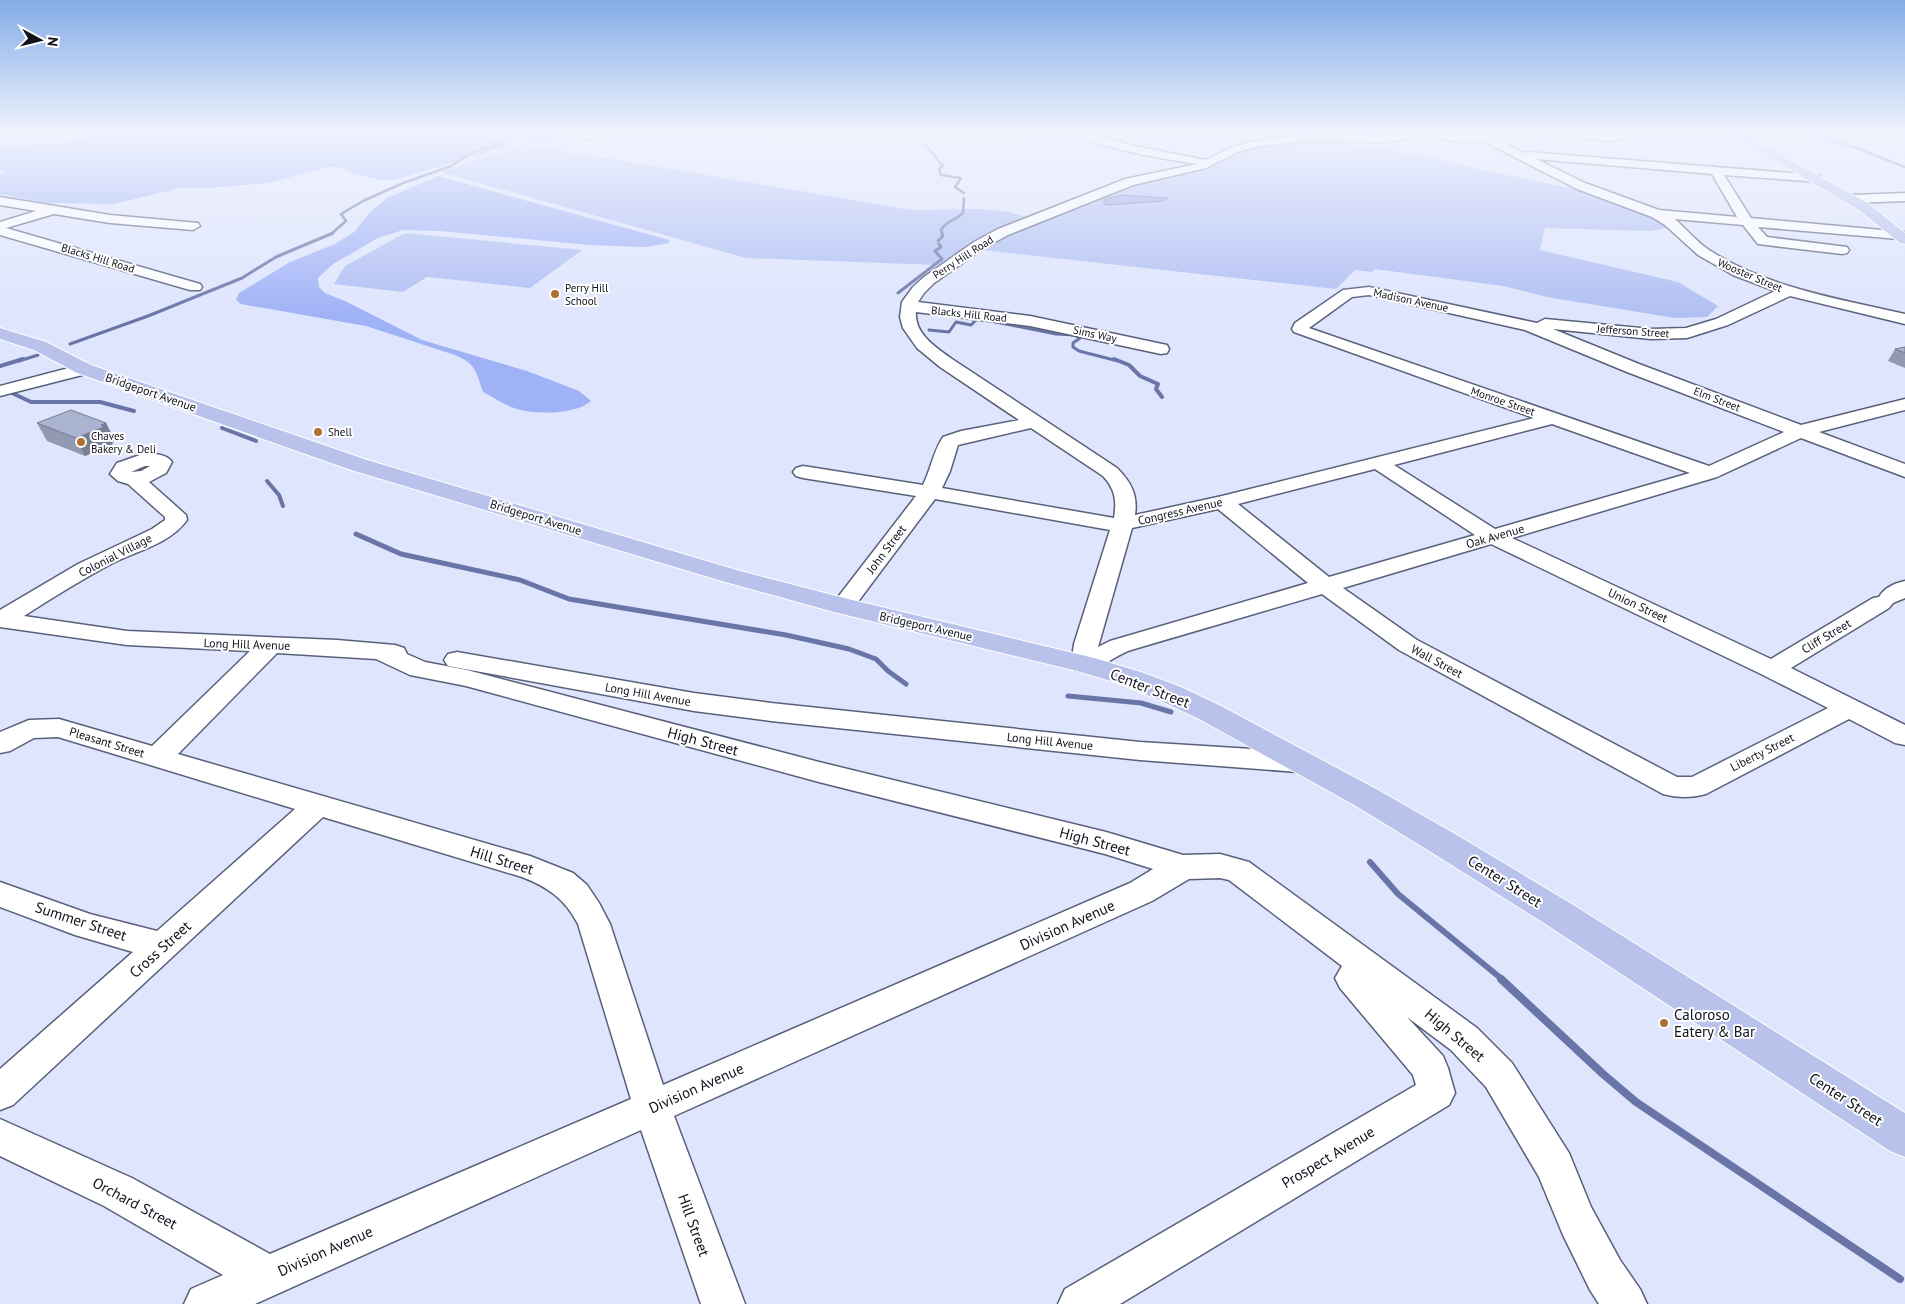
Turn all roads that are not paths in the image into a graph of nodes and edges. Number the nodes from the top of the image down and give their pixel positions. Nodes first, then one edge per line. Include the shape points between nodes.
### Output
1 (1099, 194) edge
2 (1602, 194) edge
3 (1730, 194) edge
4 (1843, 194) edge
5 (1905, 197) edge
6 (1852, 199) junction
7 (0, 201) edge
8 (52, 210) junction
9 (1657, 214) junction
10 (1746, 220) junction
11 (0, 226) edge
12 (193, 226) dead end
13 (0, 231) edge
14 (1902, 238) edge
15 (1842, 250) dead end
16 (195, 287) dead end
17 (1788, 291) junction
18 (909, 307) junction
19 (1905, 318) edge
20 (1030, 321) joint
21 (1301, 326) joint
22 (1530, 326) junction
23 (0, 333) edge
24 (1161, 349) dead end
25 (84, 369) junction
26 (0, 391) edge
27 (1905, 404) edge
28 (1552, 419) junction
29 (1034, 422) junction
30 (1801, 431) junction
31 (1378, 462) junction
32 (1905, 471) edge
33 (803, 472) dead end
34 (1710, 473) junction
35 (140, 477) dead end
36 (930, 492) junction
37 (1222, 502) junction
38 (1123, 524) junction
39 (1493, 537) junction
40 (1326, 586) junction
41 (1892, 596) edge
42 (842, 606) junction
43 (1, 620) edge
44 (271, 645) junction
45 (379, 652) junction
46 (1084, 664) junction
47 (1772, 669) junction
48 (1849, 708) junction
49 (1905, 736) edge
50 (0, 744) edge
51 (158, 758) junction
52 (1298, 762) junction
53 (1673, 787) joint
54 (319, 804) junction
55 (1184, 867) junction
56 (0, 894) edge
57 (163, 946) junction
58 (1365, 964) junction
59 (0, 1093) edge
60 (652, 1107) junction
61 (0, 1137) edge
62 (1905, 1137) edge
63 (267, 1276) junction
64 (206, 1304) edge
65 (723, 1304) edge
66 (1080, 1304) edge
67 (1625, 1304) edge

1 - 18 street, Perry Hill Road via 1003,232 979,245 929,280 918,290
2 - 9 street, Wooster Street
3 - 10 street
4 - 6 main road
5 - 6 street
6 - 14 main road
7 - 8 street
8 - 11 street
8 - 12 street
9 - 10 street
9 - 17 street, Wooster Street via 1718,262
10 - 14 street
10 - 15 street via 1763,241
13 - 16 street, Blacks Hill Road
17 - 19 street, Wooster Street
17 - 22 street, Jefferson Street via 1722,322 1687,333 1651,334 1544,324
18 - 20 street, Blacks Hill Road
18 - 29 street via 911,328 923,345
20 - 24 street, Sims Way
21 - 22 street, Madison Avenue via 1348,293 1369,291
21 - 28 street, Monroe Street via 1305,332
22 - 30 street, Elm Street
23 - 25 main road, Bridgeport Avenue via 40,346
25 - 26 street
25 - 42 main road, Bridgeport Avenue via 359,464
27 - 30 street, Oak Avenue
28 - 31 street, Congress Avenue
28 - 34 street, Monroe Street
29 - 36 street, John Street via 950,441
29 - 38 street via 1110,472 1124,487 1126,508
30 - 32 street, Elm Street
30 - 34 street, Oak Avenue
31 - 37 street, Congress Avenue
31 - 39 street, Union Street
33 - 36 street, Congress Avenue
34 - 39 street, Oak Avenue
35 - 43 street, Colonial Village via 138,483 175,515 174,523 54,586
36 - 38 street, Congress Avenue via 1106,524
36 - 42 street, John Street
37 - 38 street, Congress Avenue
37 - 40 street, Wall Street
38 - 46 street via 1086,644
39 - 40 street, Oak Avenue
39 - 47 street, Union Street
40 - 46 street, Oak Avenue via 1119,646
40 - 53 street, Wall Street via 1408,645
41 - 47 street, Cliff Street
42 - 46 main road, Bridgeport Avenue
43 - 44 street, Long Hill Avenue via 127,638
44 - 45 street, Long Hill Avenue
44 - 51 street
45 - 52 street, Long Hill Avenue via 457,660 694,702 771,712 1140,751
45 - 55 street, High Street via 419,669 468,678 819,772 1097,840
46 - 52 main road, Center Street via 1131,678 1189,702
47 - 48 street, Union Street
48 - 49 street, Union Street
48 - 53 street, Liberty Street via 1696,786
50 - 51 street, Pleasant Street via 29,729 59,728
51 - 54 street, Hill Street
52 - 62 main road, Center Street via 1443,842
54 - 57 street, Cross Street
54 - 60 street, Hill Street via 530,868 566,883 594,924
55 - 58 street, High Street via 1220,866 1238,870
55 - 60 street, Division Avenue via 1141,892
56 - 57 street, Summer Street via 87,926
57 - 59 street, Cross Street
58 - 66 street, Prospect Avenue via 1352,978 1430,1068 1436,1092
58 - 67 street, High Street via 1464,1039 1499,1075 1555,1166 1577,1221 1605,1275
60 - 63 street, Division Avenue
60 - 65 street, Hill Street
61 - 63 street, Orchard Street via 118,1192
63 - 64 street, Division Avenue

